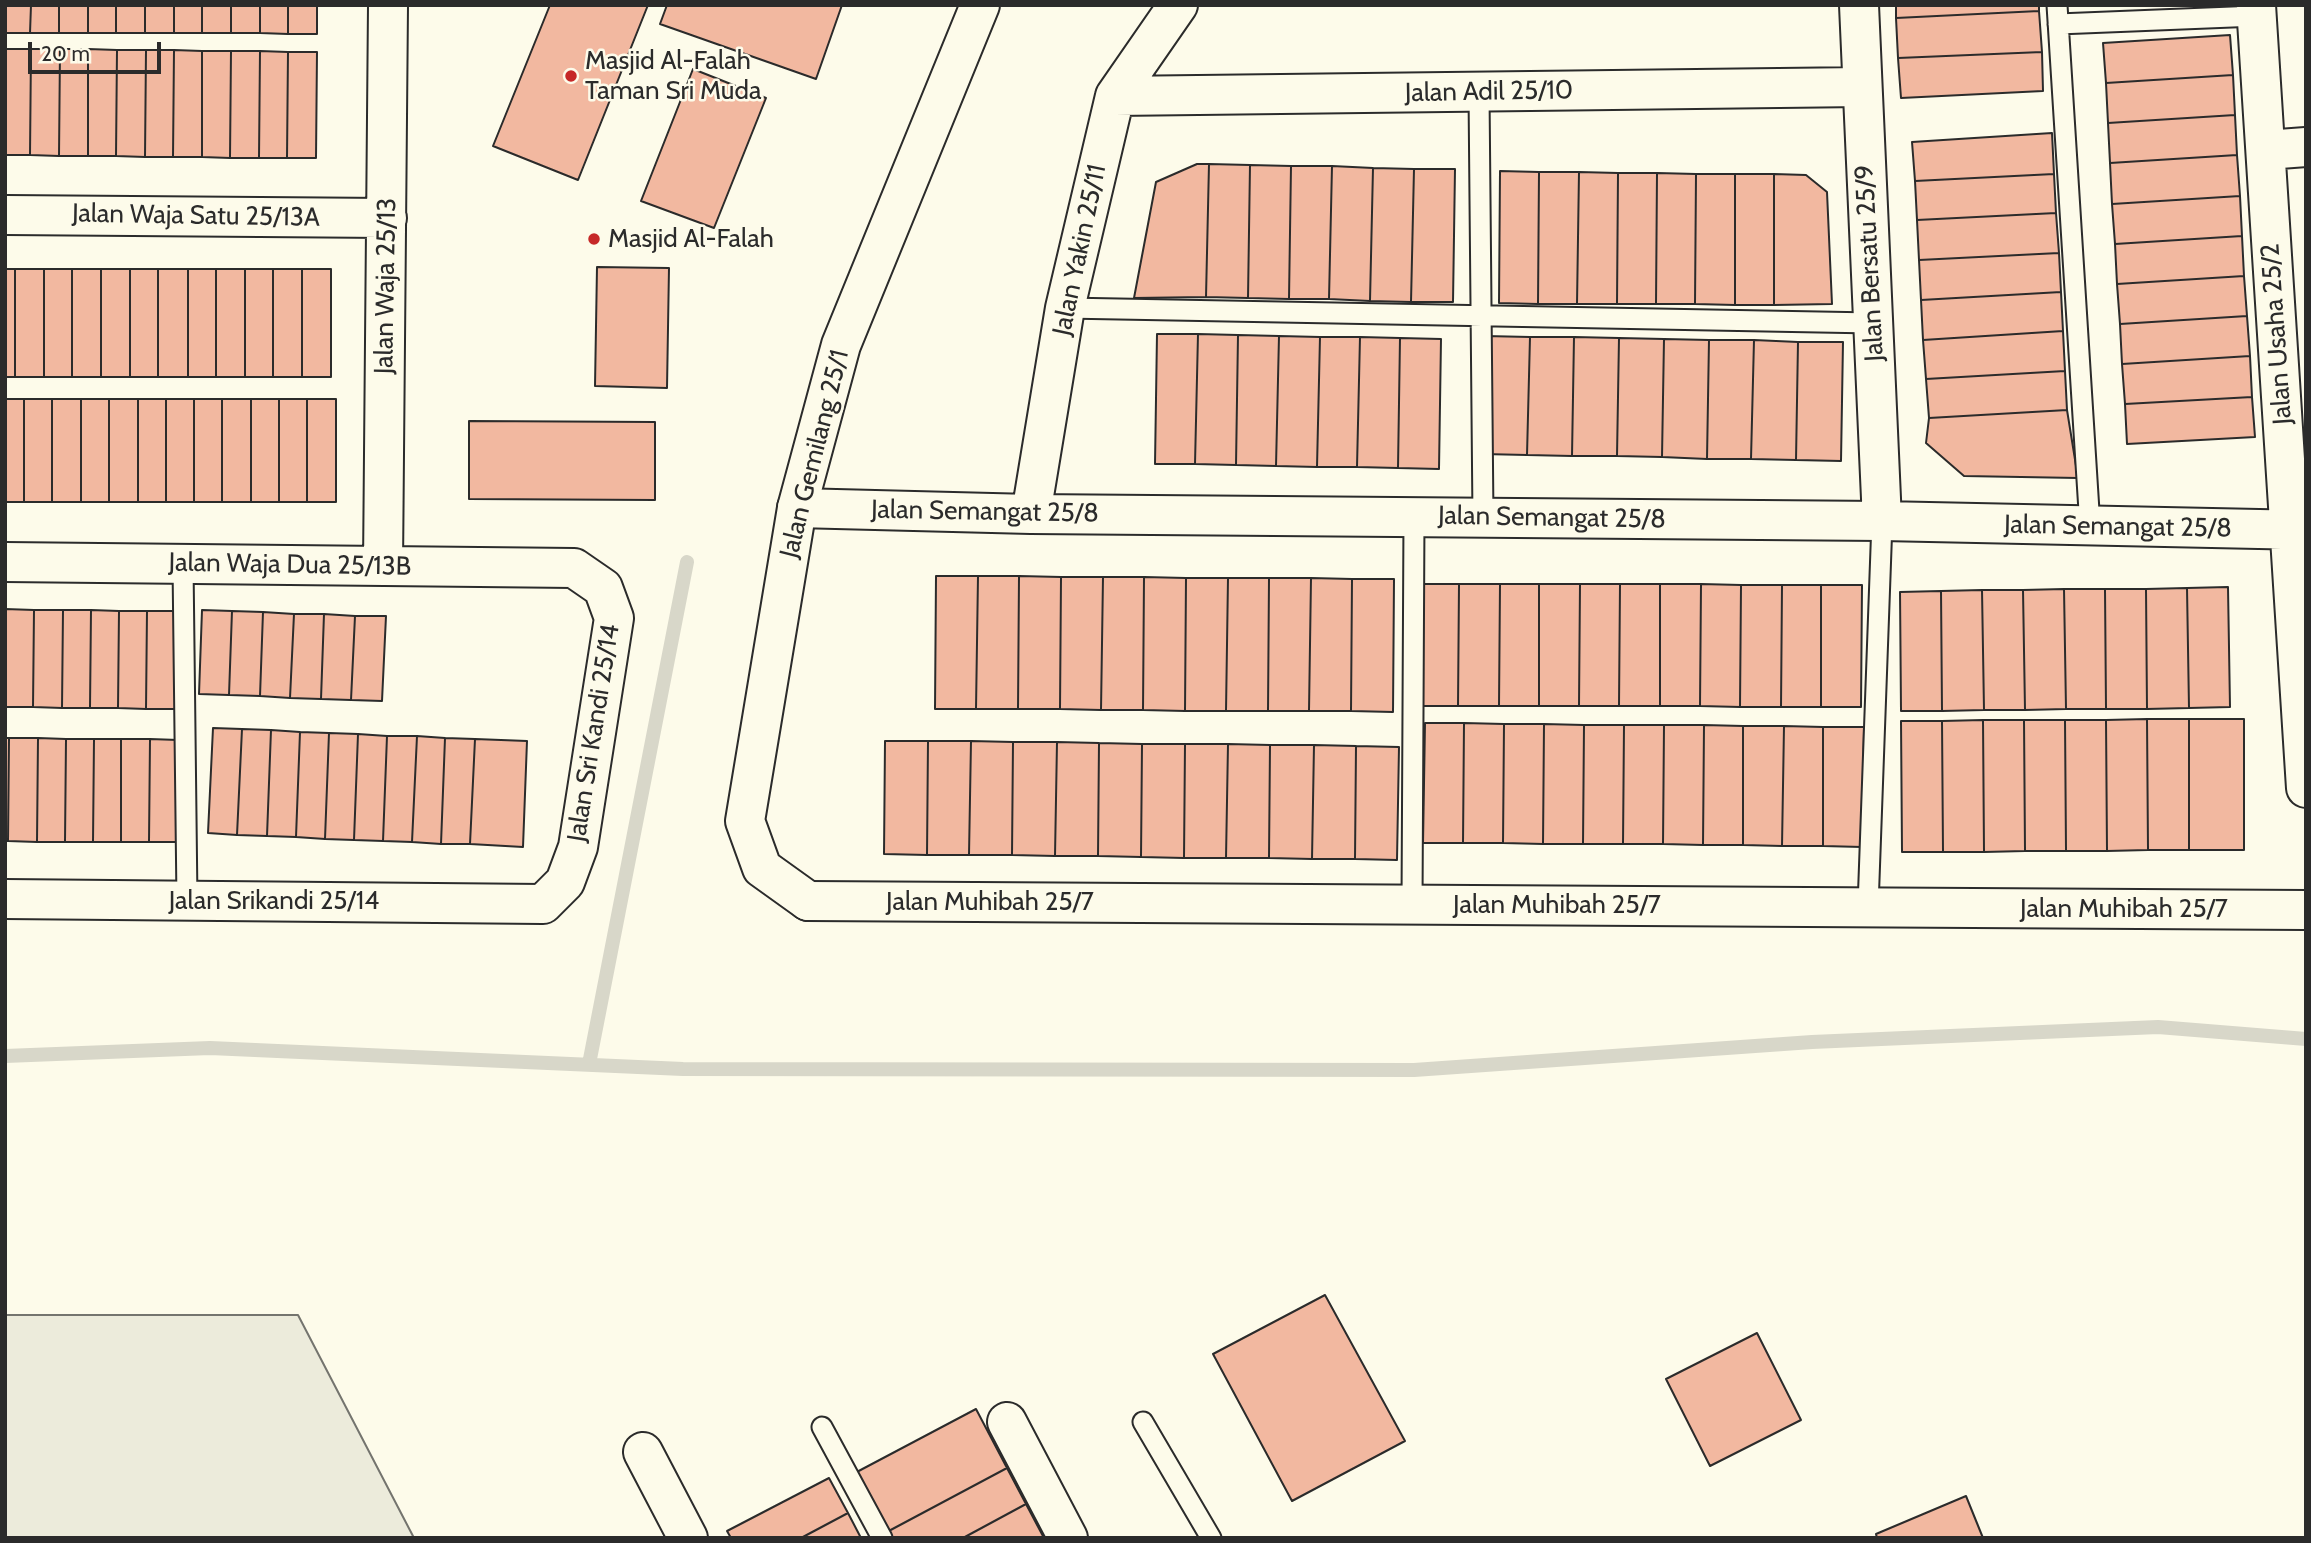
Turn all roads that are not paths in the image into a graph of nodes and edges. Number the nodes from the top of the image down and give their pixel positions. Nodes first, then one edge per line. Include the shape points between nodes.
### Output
1 (388, 5) edge
2 (981, 5) edge
3 (1178, 5) edge
4 (1859, 5) edge
5 (2257, 10) edge
6 (2057, 15) edge
7 (1862, 87) junction
8 (1479, 93) junction
9 (1115, 96) junction
10 (2306, 147) edge
11 (2266, 150) junction
12 (5, 215) edge
13 (387, 218) junction
14 (1065, 308) junction
15 (1481, 316) junction
16 (1873, 323) junction
17 (797, 508) junction
18 (1031, 514) junction
19 (1414, 517) junction
20 (1483, 518) junction
21 (1881, 522) junction
22 (2090, 527) junction
23 (2298, 530) edge
24 (5, 562) edge
25 (183, 564) junction
26 (383, 566) junction
27 (574, 568) joint
28 (2306, 788) edge
29 (5, 899) edge
30 (187, 901) junction
31 (808, 901) joint
32 (543, 904) joint
33 (1412, 904) junction
34 (1868, 907) junction
35 (2306, 910) edge
36 (1007, 1422) dead end
37 (1143, 1422) dead end
38 (822, 1427) dead end
39 (643, 1452) dead end
40 (688, 1538) edge
41 (882, 1538) edge
42 (1068, 1538) edge
43 (1211, 1538) edge

1 - 13 street, Jalan Waja 25/13
2 - 17 street, Jalan Gemilang 25/1 via 841,345
3 - 9 street, Jalan Yakin 25/11
4 - 7 street, Jalan Bersatu 25/9
5 - 6 lane
5 - 11 street, Jalan Usaha 25/2
6 - 22 lane
7 - 8 street, Jalan Adil 25/10
7 - 16 street, Jalan Bersatu 25/9
8 - 9 street, Jalan Adil 25/10
8 - 15 lane
9 - 14 street, Jalan Yakin 25/11
10 - 11 street
11 - 23 street, Jalan Usaha 25/2
12 - 13 street, Jalan Waja Satu 25/13A
13 - 26 street, Jalan Waja 25/13
14 - 15 lane
14 - 18 street, Jalan Yakin 25/11
15 - 16 lane
15 - 20 lane
16 - 21 street, Jalan Bersatu 25/9
17 - 18 street, Jalan Semangat 25/8
17 - 31 street, Jalan Gemilang 25/1 via 745,821 762,868
18 - 19 street, Jalan Semangat 25/8
19 - 20 street, Jalan Semangat 25/8
19 - 33 lane
20 - 21 street, Jalan Semangat 25/8
21 - 22 street, Jalan Semangat 25/8
21 - 34 lane
22 - 23 street, Jalan Semangat 25/8
23 - 28 street, Jalan Usaha 25/2
24 - 25 street, Jalan Waja Dua 25/13B
25 - 26 street, Jalan Waja Dua 25/13B
25 - 30 lane
26 - 27 street, Jalan Waja Dua 25/13B
27 - 32 street, Jalan Sri Kandi 25/14 via 603,588 614,618 578,847 565,882
29 - 30 street, Jalan Srikandi 25/14
30 - 32 street, Jalan Srikandi 25/14
31 - 33 street, Jalan Muhibah 25/7
33 - 34 street, Jalan Muhibah 25/7
34 - 35 street, Jalan Muhibah 25/7
36 - 42 street
37 - 43 lane
38 - 41 lane
39 - 40 street

